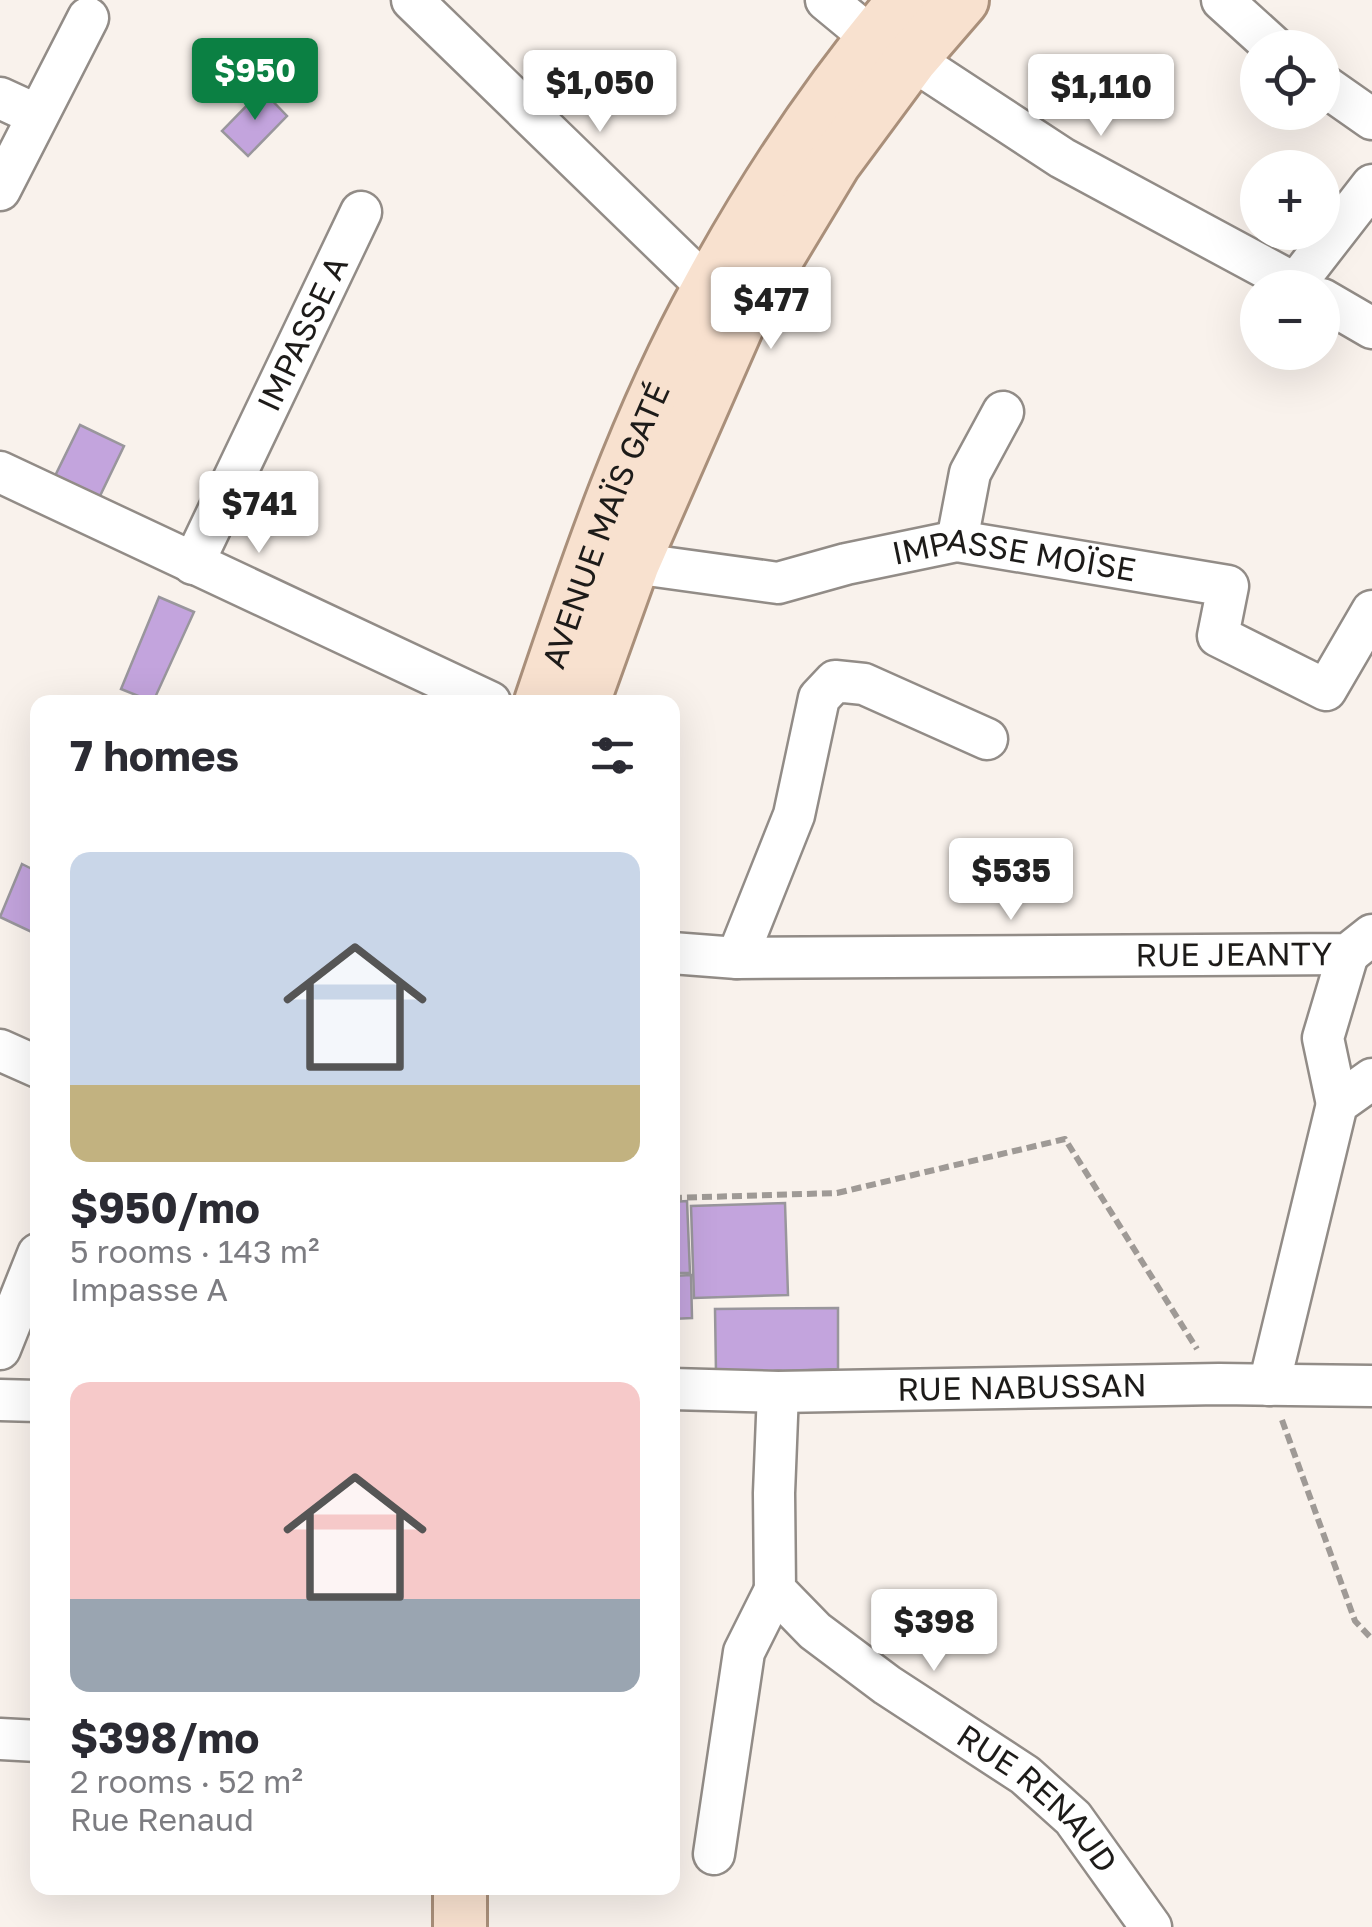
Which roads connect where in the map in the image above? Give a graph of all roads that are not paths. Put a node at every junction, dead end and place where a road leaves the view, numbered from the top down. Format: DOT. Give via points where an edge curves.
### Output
graph roads {
  1 [pos="412,0"];
  2 [pos="826,0"];
  3 [pos="962,0"];
  4 [pos="1222,0"];
  5 [pos="88,18"];
  6 [pos="1255,30"];
  7 [pos="896,32"];
  8 [pos="1340,96"];
  9 [pos="0,98"];
  10 [pos="37,115"];
  11 [pos="1372,118"];
  12 [pos="1372,185"];
  13 [pos="0,190"];
  14 [pos="361,212"];
  15 [pos="1270,270"];
  16 [pos="1319,270"];
  17 [pos="724,304"];
  18 [pos="1340,309"];
  19 [pos="1372,328"];
  20 [pos="1003,412"];
  21 [pos="0,472"];
  22 [pos="957,541"];
  23 [pos="633,563"];
  24 [pos="193,564"];
  25 [pos="1372,611"];
  26 [pos="475,695"];
  27 [pos="543,695"];
  28 [pos="586,695"];
  29 [pos="987,738"];
  30 [pos="1360,944"];
  31 [pos="680,954"];
  32 [pos="737,958"];
  33 [pos="0,1050"];
  34 [pos="30,1063"];
  35 [pos="1372,1079"];
  36 [pos="1337,1104"];
  37 [pos="30,1274"];
  38 [pos="0,1349"];
  39 [pos="1270,1385"];
  40 [pos="1372,1386"];
  41 [pos="680,1389"];
  42 [pos="778,1392"];
  43 [pos="0,1400"];
  44 [pos="30,1402"];
  45 [pos="775,1590"];
  46 [pos="0,1739"];
  47 [pos="30,1741"];
  48 [pos="714,1854"];
  49 [pos="460,1895"];
  50 [pos="488,1895"];
  51 [pos="460,1927"];
  52 [pos="488,1927"];
  53 [pos="1151,1927"];
  1 -- 17 [label="street"];
  2 -- 7 [label="street"];
  3 -- 7 [label="main road, AVENUE MAÏS GATÉ"];
  4 -- 6 [label="street"];
  5 -- 10 [label="street"];
  7 -- 15 [label="street" via="1062,158"];
  7 -- 17 [label="main road, AVENUE MAÏS GATÉ" via="819,110"];
  8 -- 11 [label="street"];
  9 -- 10 [label="street"];
  10 -- 13 [label="street"];
  12 -- 16 [label="street"];
  14 -- 24 [label="street, IMPASSE A"];
  17 -- 23 [label="main road, AVENUE MAÏS GATÉ"];
  17 -- 27 [label="main road, AVENUE MAÏS GATÉ" via="641,431"];
  18 -- 19 [label="street"];
  20 -- 22 [label="street" via="970,472"];
  21 -- 24 [label="street"];
  22 -- 23 [label="street, IMPASSE MOÏSE" via="778,583"];
  22 -- 25 [label="street, IMPASSE MOÏSE" via="1228,586 1218,636 1326,690"];
  23 -- 28 [label="main road, AVENUE MAÏS GATÉ"];
  24 -- 26 [label="street"];
  29 -- 32 [label="street" via="864,684 836,682 819,698 794,816"];
  30 -- 32 [label="street, RUE JEANTY"];
  30 -- 36 [label="street" via="1323,1038"];
  31 -- 32 [label="street, RUE JEANTY"];
  33 -- 34 [label="street"];
  35 -- 36 [label="street"];
  36 -- 39 [label="street"];
  37 -- 38 [label="street"];
  39 -- 40 [label="street, RUE NABUSSAN"];
  39 -- 42 [label="street, RUE NABUSSAN"];
  41 -- 42 [label="street, RUE NABUSSAN"];
  42 -- 45 [label="street"];
  43 -- 44 [label="street"];
  45 -- 48 [label="street" via="744,1652"];
  45 -- 53 [label="street, RUE RENAUD" via="872,1674 1025,1774 1073,1818"];
  46 -- 47 [label="street"];
  49 -- 51 [label="main road"];
  50 -- 52 [label="main road"];
}
